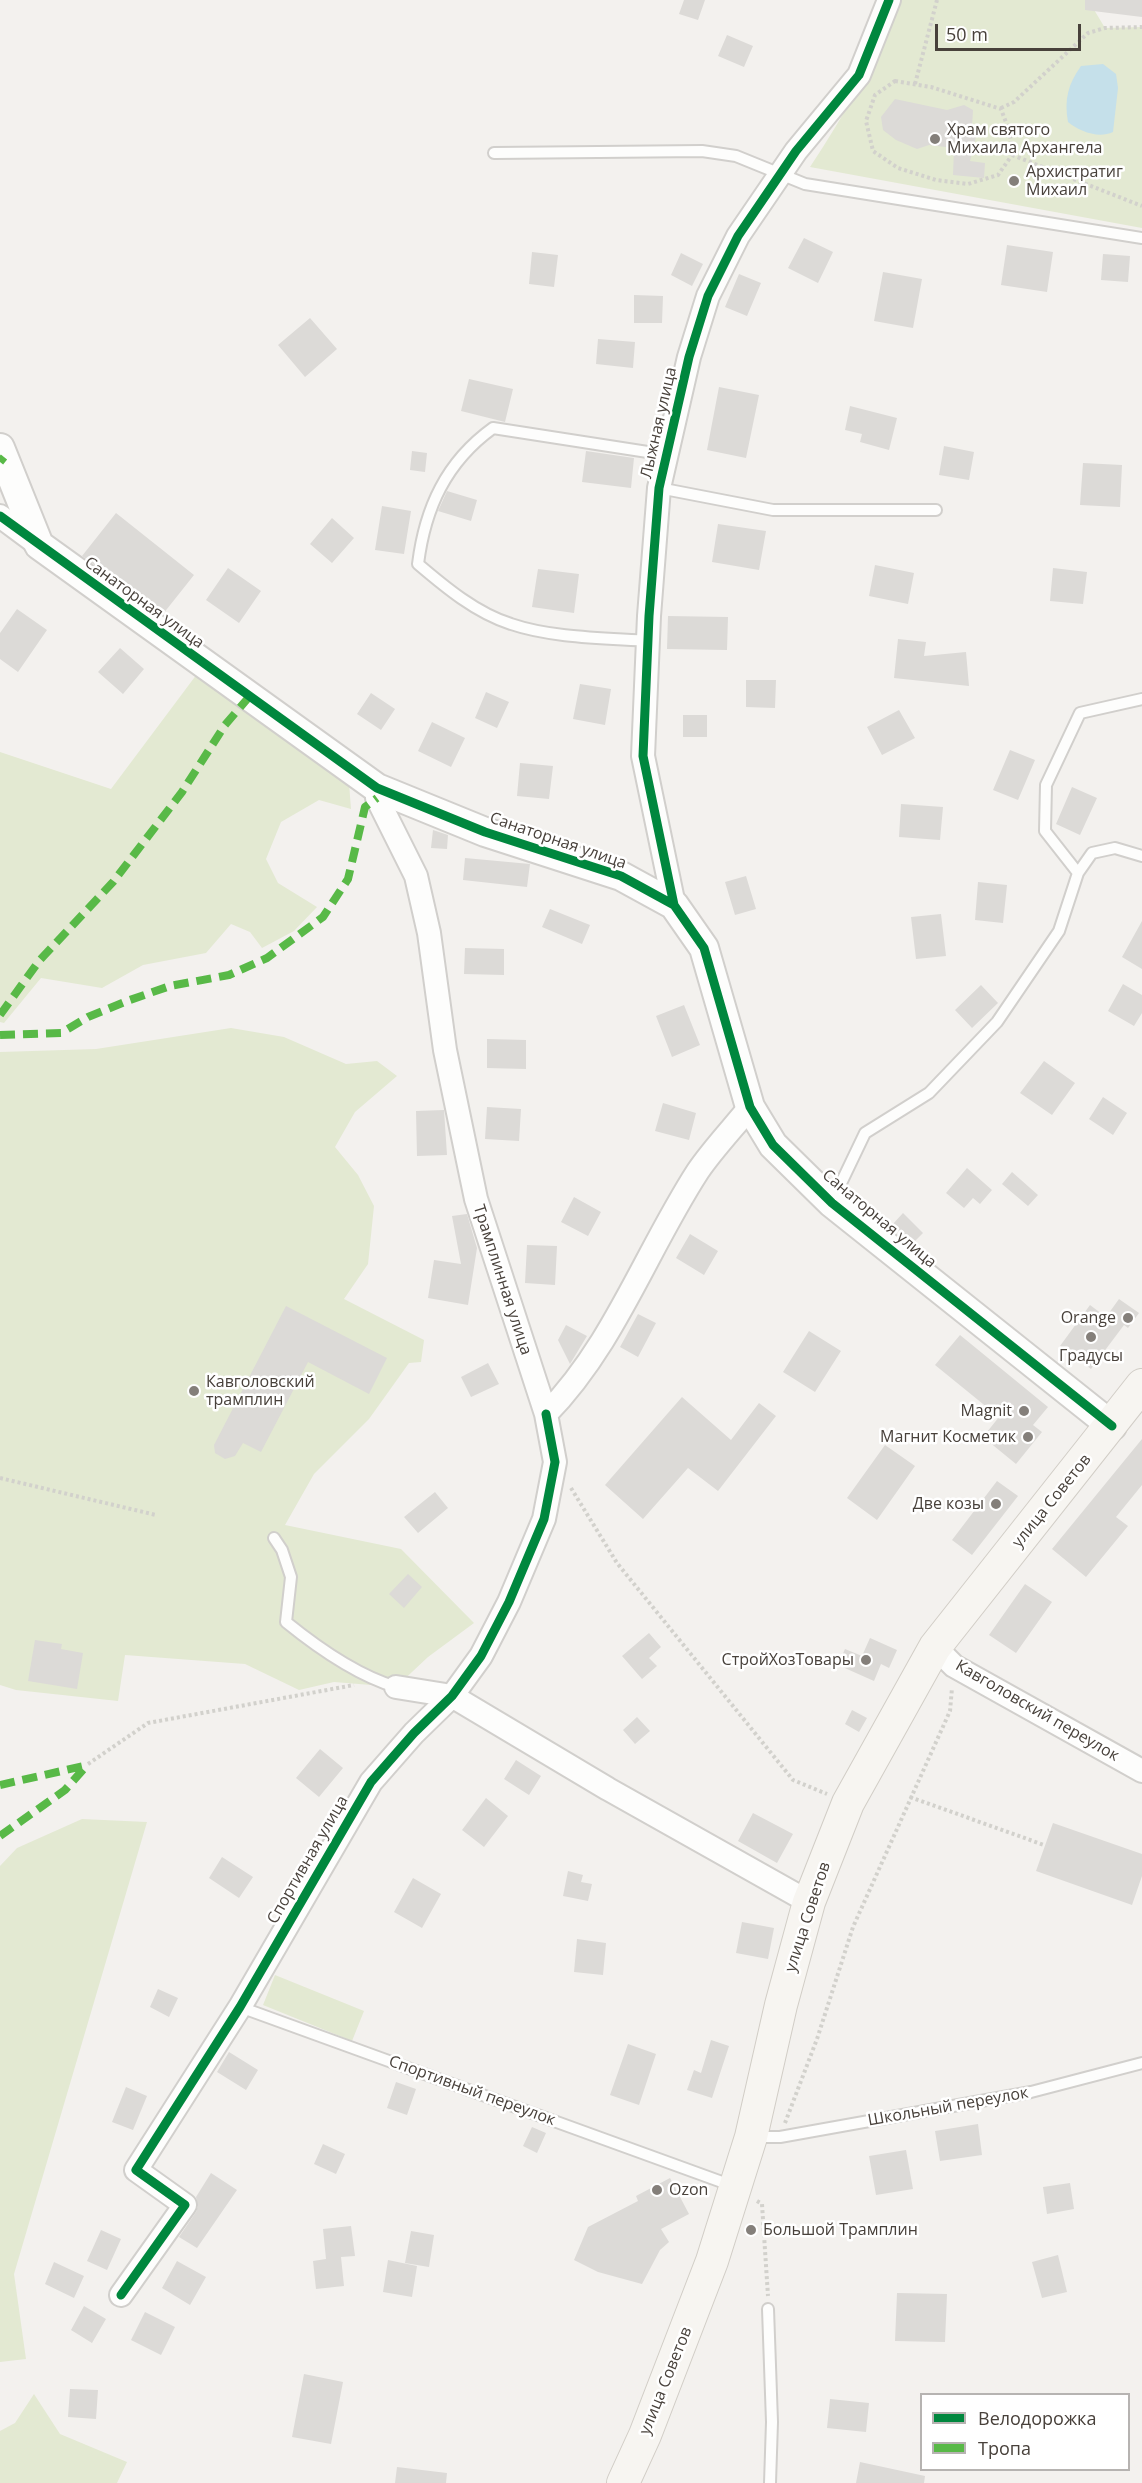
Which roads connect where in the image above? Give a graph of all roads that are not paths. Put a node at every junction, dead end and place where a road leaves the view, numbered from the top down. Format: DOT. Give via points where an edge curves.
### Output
graph roads {
  1 [pos="889,0"];
  2 [pos="494,153"];
  3 [pos="781,176"];
  4 [pos="1142,238"];
  5 [pos="0,448"];
  6 [pos="667,455"];
  7 [pos="659,488"];
  8 [pos="936,510"];
  9 [pos="0,516"];
  10 [pos="39,545"];
  11 [pos="649,641"];
  12 [pos="1142,699"];
  13 [pos="377,788"];
  14 [pos="1142,856"];
  15 [pos="1078,873"];
  16 [pos="674,905"];
  17 [pos="750,1107"];
  18 [pos="832,1203"];
  19 [pos="1142,1385"];
  20 [pos="546,1414"];
  21 [pos="1112,1426"];
  22 [pos="274,1538"];
  23 [pos="944,1657"];
  24 [pos="386,1684"];
  25 [pos="452,1696"];
  26 [pos="1142,1771"];
  27 [pos="809,1902"];
  28 [pos="240,2007"];
  29 [pos="1142,2063"];
  30 [pos="765,2137"];
  31 [pos="736,2187"];
  32 [pos="121,2295"];
  33 [pos="768,2309"];
  34 [pos="623,2483"];
  35 [pos="770,2483"];
  1 -- 3 [label="street, Лыжная улица" via="859,75 796,151"];
  2 -- 3 [label="lane" via="702,151 736,156"];
  3 -- 4 [label="lane" via="805,184"];
  3 -- 6 [label="street, Лыжная улица" via="738,236 708,296 689,357"];
  5 -- 10 [label="street"];
  6 -- 7 [label="street, Лыжная улица"];
  6 -- 11 [label="lane" via="493,428 469,445 433,503 422,531 418,564 454,594 510,624 566,634"];
  7 -- 8 [label="lane" via="773,510"];
  7 -- 11 [label="street, Лыжная улица"];
  9 -- 10 [label="street, Санаторная улица"];
  10 -- 13 [label="street, Санаторная улица"];
  11 -- 16 [label="street, Лыжная улица" via="643,756"];
  12 -- 15 [label="lane" via="1080,713 1046,785 1045,831"];
  13 -- 16 [label="street, Санаторная улица" via="485,832 621,876"];
  13 -- 20 [label="street, Трамплинная улица" via="377,798 416,876 429,933 445,1050 476,1198"];
  14 -- 15 [label="lane" via="1115,849 1092,853"];
  15 -- 18 [label="lane" via="1059,931 997,1022 929,1093 865,1133"];
  16 -- 17 [label="street, Санаторная улица" via="704,948"];
  17 -- 18 [label="street, Санаторная улица" via="773,1145"];
  17 -- 20 [label="street" via="699,1170 609,1332 572,1388"];
  18 -- 21 [label="street, Санаторная улица"];
  19 -- 21 [label="main road, улица Советов"];
  20 -- 25 [label="street, Спортивная улица" via="555,1462 544,1519 481,1656"];
  21 -- 23 [label="main road, улица Советов"];
  22 -- 24 [label="lane" via="291,1577 286,1622 309,1640"];
  23 -- 26 [label="street, Кавголовский переулок"];
  23 -- 27 [label="main road, улица Советов" via="848,1803"];
  24 -- 25 [label="street"];
  25 -- 27 [label="street" via="608,1790"];
  25 -- 28 [label="street, Спортивная улица" via="371,1782"];
  27 -- 30 [label="main road, улица Советов" via="781,2005"];
  28 -- 31 [label="lane, Спортивный переулок"];
  28 -- 32 [label="street, Спортивная улица" via="136,2170 185,2205"];
  29 -- 30 [label="lane, Школьный переулок" via="1031,2092"];
  30 -- 31 [label="main road, улица Советов"];
  31 -- 34 [label="main road, улица Советов" via="694,2311"];
  33 -- 35 [label="lane"];
}
